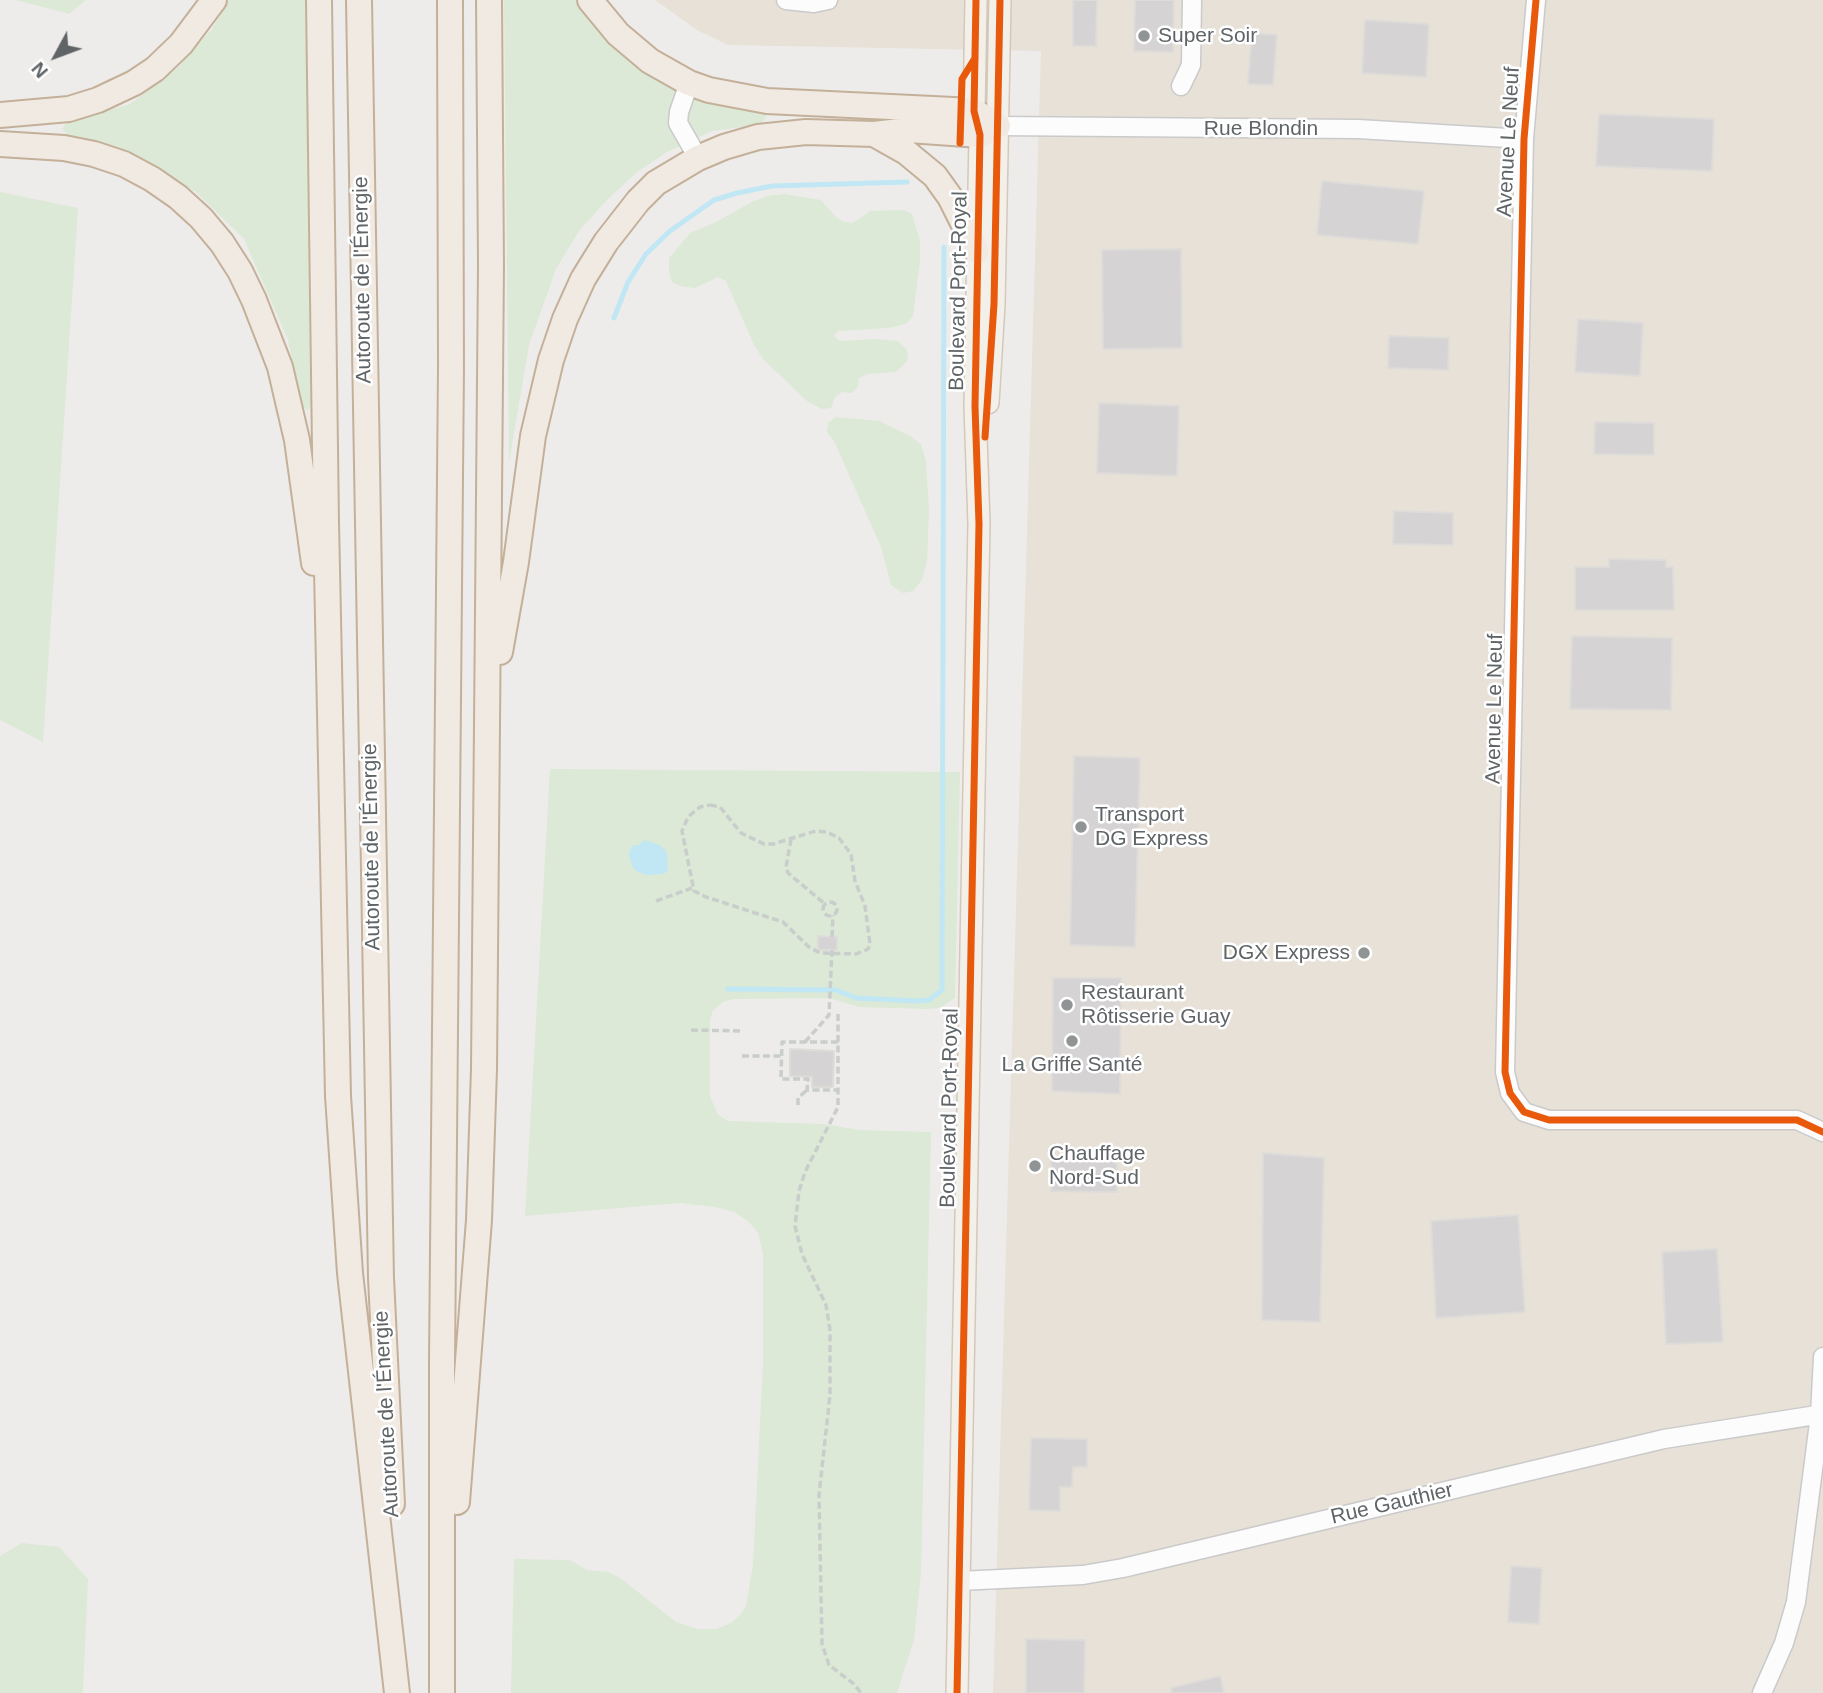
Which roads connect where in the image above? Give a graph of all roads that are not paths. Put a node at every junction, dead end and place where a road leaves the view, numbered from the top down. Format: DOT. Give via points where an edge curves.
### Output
graph roads {
  1 [pos="214,0"];
  2 [pos="319,0"];
  3 [pos="359,0"];
  4 [pos="450,0"];
  5 [pos="489,0"];
  6 [pos="590,0"];
  7 [pos="786,0"];
  8 [pos="828,0"];
  9 [pos="976,0"];
  10 [pos="1000,0"];
  11 [pos="1192,0"];
  12 [pos="1536,0"];
  13 [pos="689,83"];
  14 [pos="1181,86"];
  15 [pos="974,111"];
  16 [pos="0,116"];
  17 [pos="989,131"];
  18 [pos="874,134"];
  19 [pos="1524,139"];
  20 [pos="0,144"];
  21 [pos="698,158"];
  22 [pos="977,251"];
  23 [pos="979,524"];
  24 [pos="329,656"];
  25 [pos="487,722"];
  26 [pos="1823,1132"];
  27 [pos="1823,1357"];
  28 [pos="1821,1414"];
  29 [pos="960,1581"];
  30 [pos="442,1690"];
  31 [pos="399,1693"];
  32 [pos="956,1693"];
  33 [pos="1762,1693"];
  1 -- 16 [label="highway" via="181,44 134,83 61,111"];
  2 -- 24 [label="highway"];
  3 -- 31 [label="highway, Autoroute de l'Énergie" via="380,1278"];
  4 -- 30 [label="highway"];
  5 -- 25 [label="highway"];
  6 -- 13 [label="highway" via="634,48"];
  7 -- 8 [label="street"];
  9 -- 15 [label="main road"];
  10 -- 17 [label="main road, Boulevard Port-Royal"];
  11 -- 14 [label="street" via="1191,65"];
  12 -- 19 [label="street, Avenue Le Neuf"];
  13 -- 15 [label="highway" via="761,100"];
  13 -- 21 [label="street" via="678,123"];
  15 -- 17 [label="highway"];
  17 -- 18 [label="highway"];
  17 -- 19 [label="street, Rue Blondin" via="1358,129"];
  17 -- 22 [label="main road, Boulevard Port-Royal"];
  17 -- 23 [label="main road, Boulevard Port-Royal" via="995,304"];
  18 -- 21 [label="highway" via="769,135"];
  18 -- 22 [label="highway" via="906,152 941,183"];
  19 -- 26 [label="street, Avenue Le Neuf" via="1505,1072 1510,1093 1524,1112 1549,1119 1797,1121"];
  20 -- 24 [label="highway" via="79,150 139,171 190,207 232,257 265,325 289,403"];
  21 -- 25 [label="highway" via="656,183 628,213 594,260 565,319 533,436"];
  22 -- 23 [label="main road, Boulevard Port-Royal"];
  23 -- 29 [label="main road, Boulevard Port-Royal"];
  24 -- 31 [label="highway" via="344,1203"];
  25 -- 30 [label="highway" via="479,1220"];
  27 -- 28 [label="street"];
  28 -- 29 [label="street, Rue Gauthier" via="1664,1439 1123,1568 1060,1577"];
  28 -- 33 [label="street" via="1796,1602"];
  29 -- 32 [label="main road, Boulevard Port-Royal"];
}
